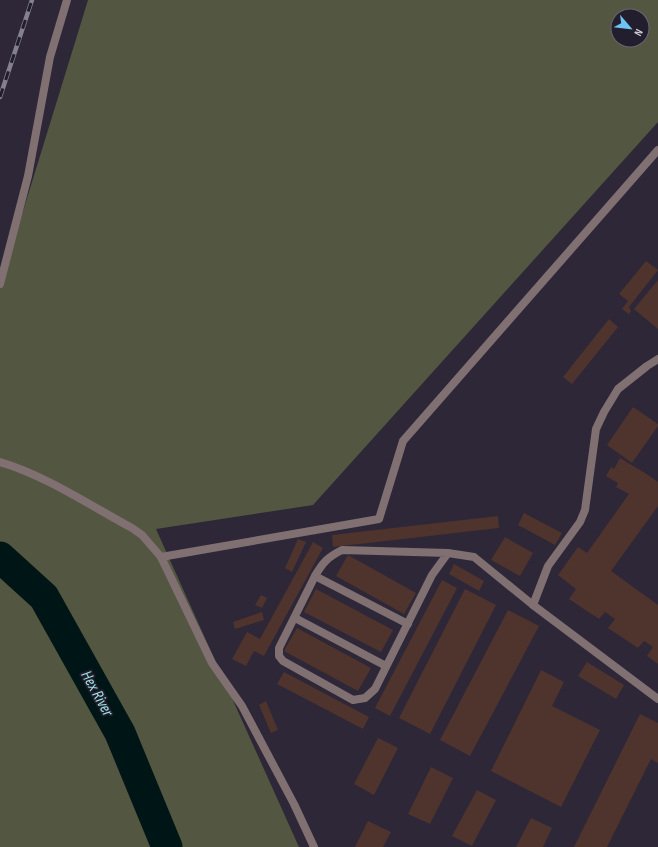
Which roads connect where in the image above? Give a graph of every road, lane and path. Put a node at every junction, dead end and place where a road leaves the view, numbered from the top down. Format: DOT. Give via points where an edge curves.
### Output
graph roads {
  1 [pos="67,0"];
  2 [pos="658,150"];
  3 [pos="0,284"];
  4 [pos="658,359"];
  5 [pos="0,462"];
  6 [pos="448,553"];
  7 [pos="161,557"];
  8 [pos="315,576"];
  9 [pos="533,605"];
  10 [pos="295,618"];
  11 [pos="408,624"];
  12 [pos="386,666"];
  13 [pos="658,699"];
  14 [pos="314,847"];
  1 -- 3 [label="street" via="50,57 28,176"];
  2 -- 7 [label="street" via="403,441 379,519"];
  4 -- 9 [label="street" via="618,389 604,412 596,429 585,510 580,522 548,566"];
  5 -- 7 [label="street" via="47,481 132,528"];
  6 -- 8 [label="street" via="342,550 330,556"];
  6 -- 9 [label="street" via="474,557"];
  6 -- 11 [label="street" via="432,575"];
  7 -- 14 [label="street" via="212,663 242,706"];
  8 -- 10 [label="street"];
  8 -- 11 [label="street"];
  9 -- 13 [label="street"];
  10 -- 12 [label="street"];
  10 -- 12 [label="street" via="279,648 279,656 283,662 353,700 365,698 375,690"];
  11 -- 12 [label="street"];
}
